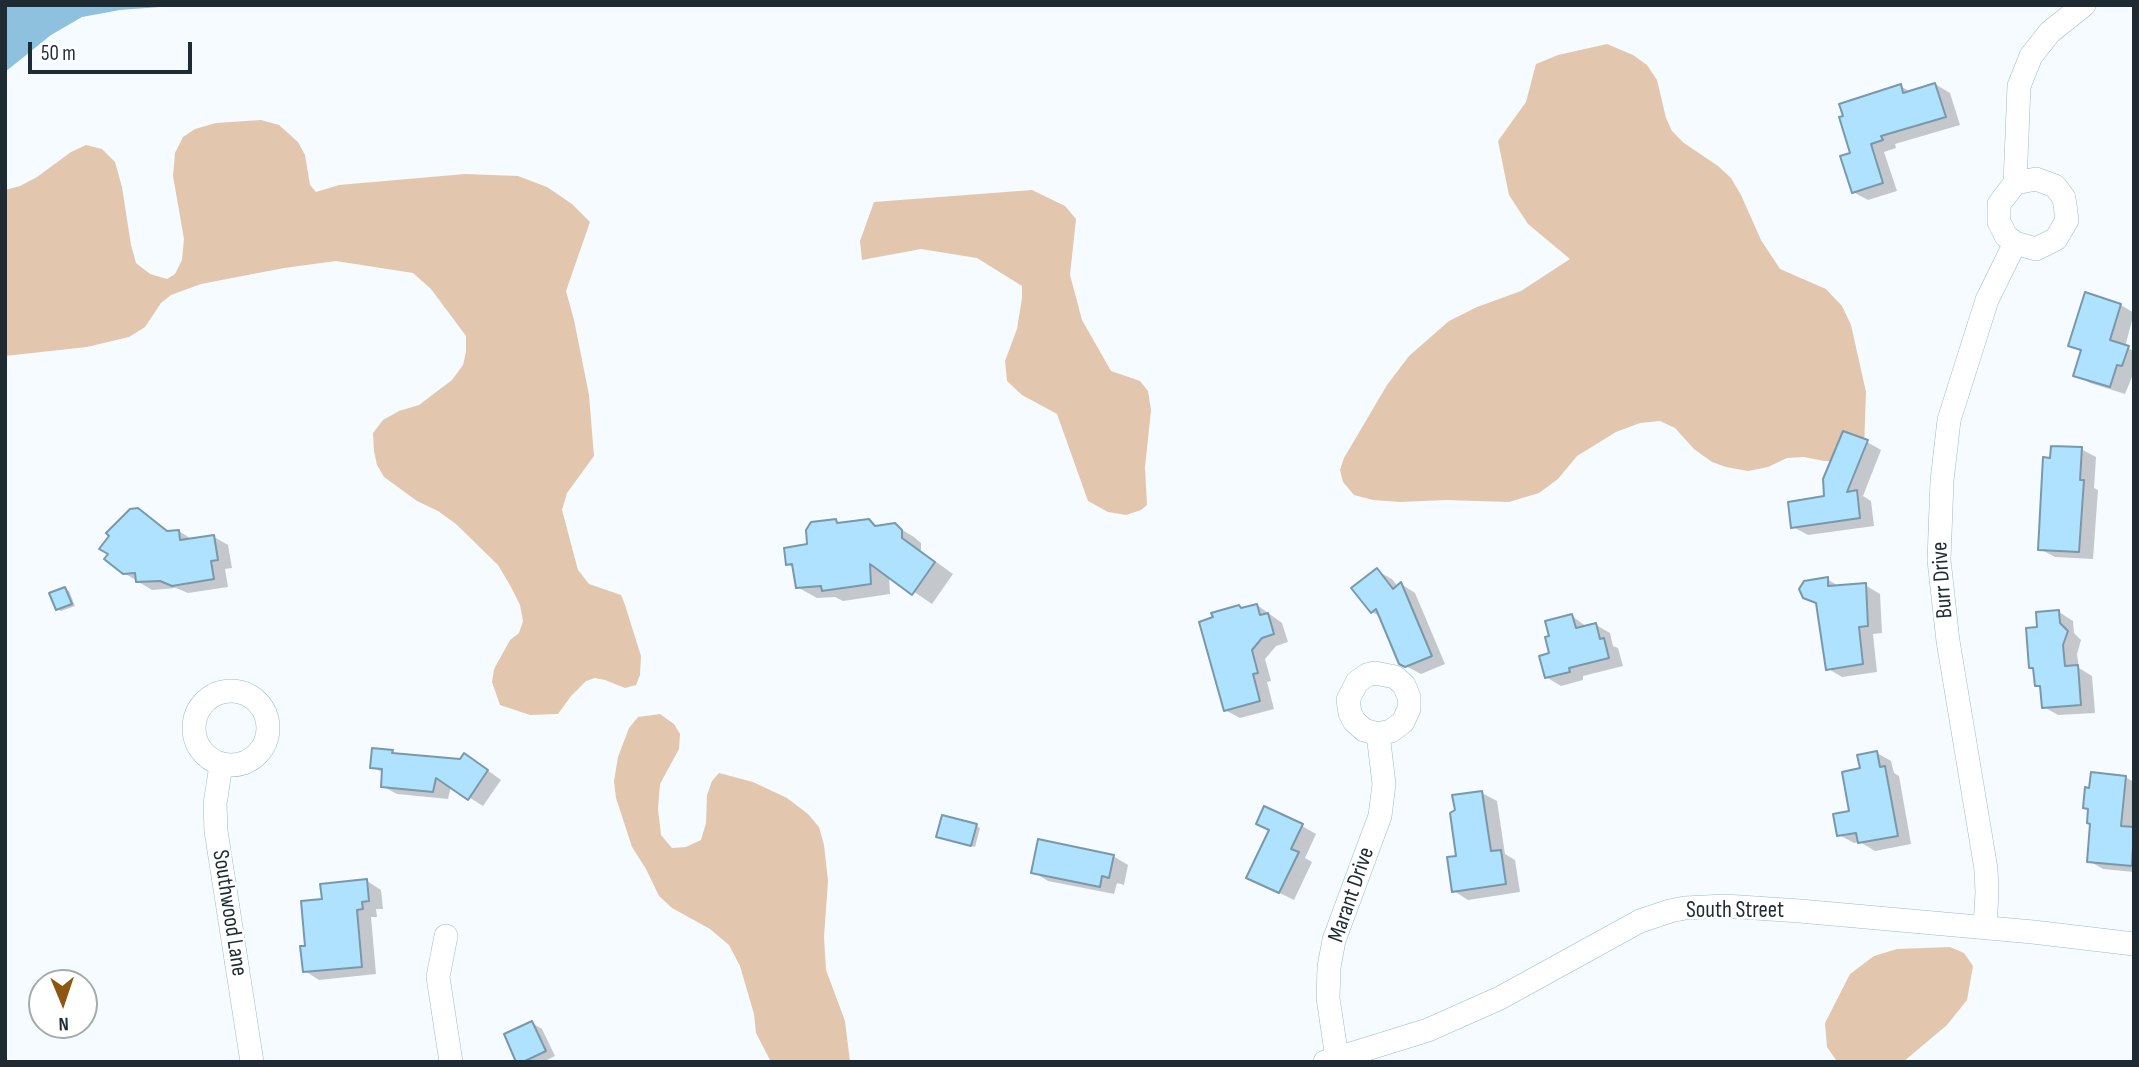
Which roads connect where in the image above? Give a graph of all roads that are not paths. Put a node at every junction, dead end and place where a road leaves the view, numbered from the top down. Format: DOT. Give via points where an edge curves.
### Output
graph roads {
  1 [pos="2084,5"];
  2 [pos="2015,183"];
  3 [pos="2015,243"];
  4 [pos="1378,734"];
  5 [pos="221,765"];
  6 [pos="1985,927"];
  7 [pos="446,936"];
  8 [pos="2134,944"];
  9 [pos="1331,1060"];
  10 [pos="252,1062"];
  11 [pos="452,1062"];
  1 -- 2 [label="street" via="2050,32 2031,56 2019,86"];
  2 -- 3 [label="street" via="1999,204 1999,222"];
  2 -- 3 [label="street" via="2036,179 2055,186 2064,198 2067,220 2056,239 2036,248"];
  3 -- 6 [label="street, Burr Drive" via="1968,353 1948,420 1942,481 1939,560 1986,869"];
  4 -- 9 [label="street, Marant Drive" via="1384,784 1380,817 1334,940 1329,967"];
  5 -- 10 [label="street, Southwood Lane" via="216,831"];
  6 -- 8 [label="street, South Street"];
  6 -- 9 [label="street, South Street" via="1725,906 1670,911 1640,921 1500,998 1428,1030"];
  7 -- 11 [label="street" via="438,977"];
}
